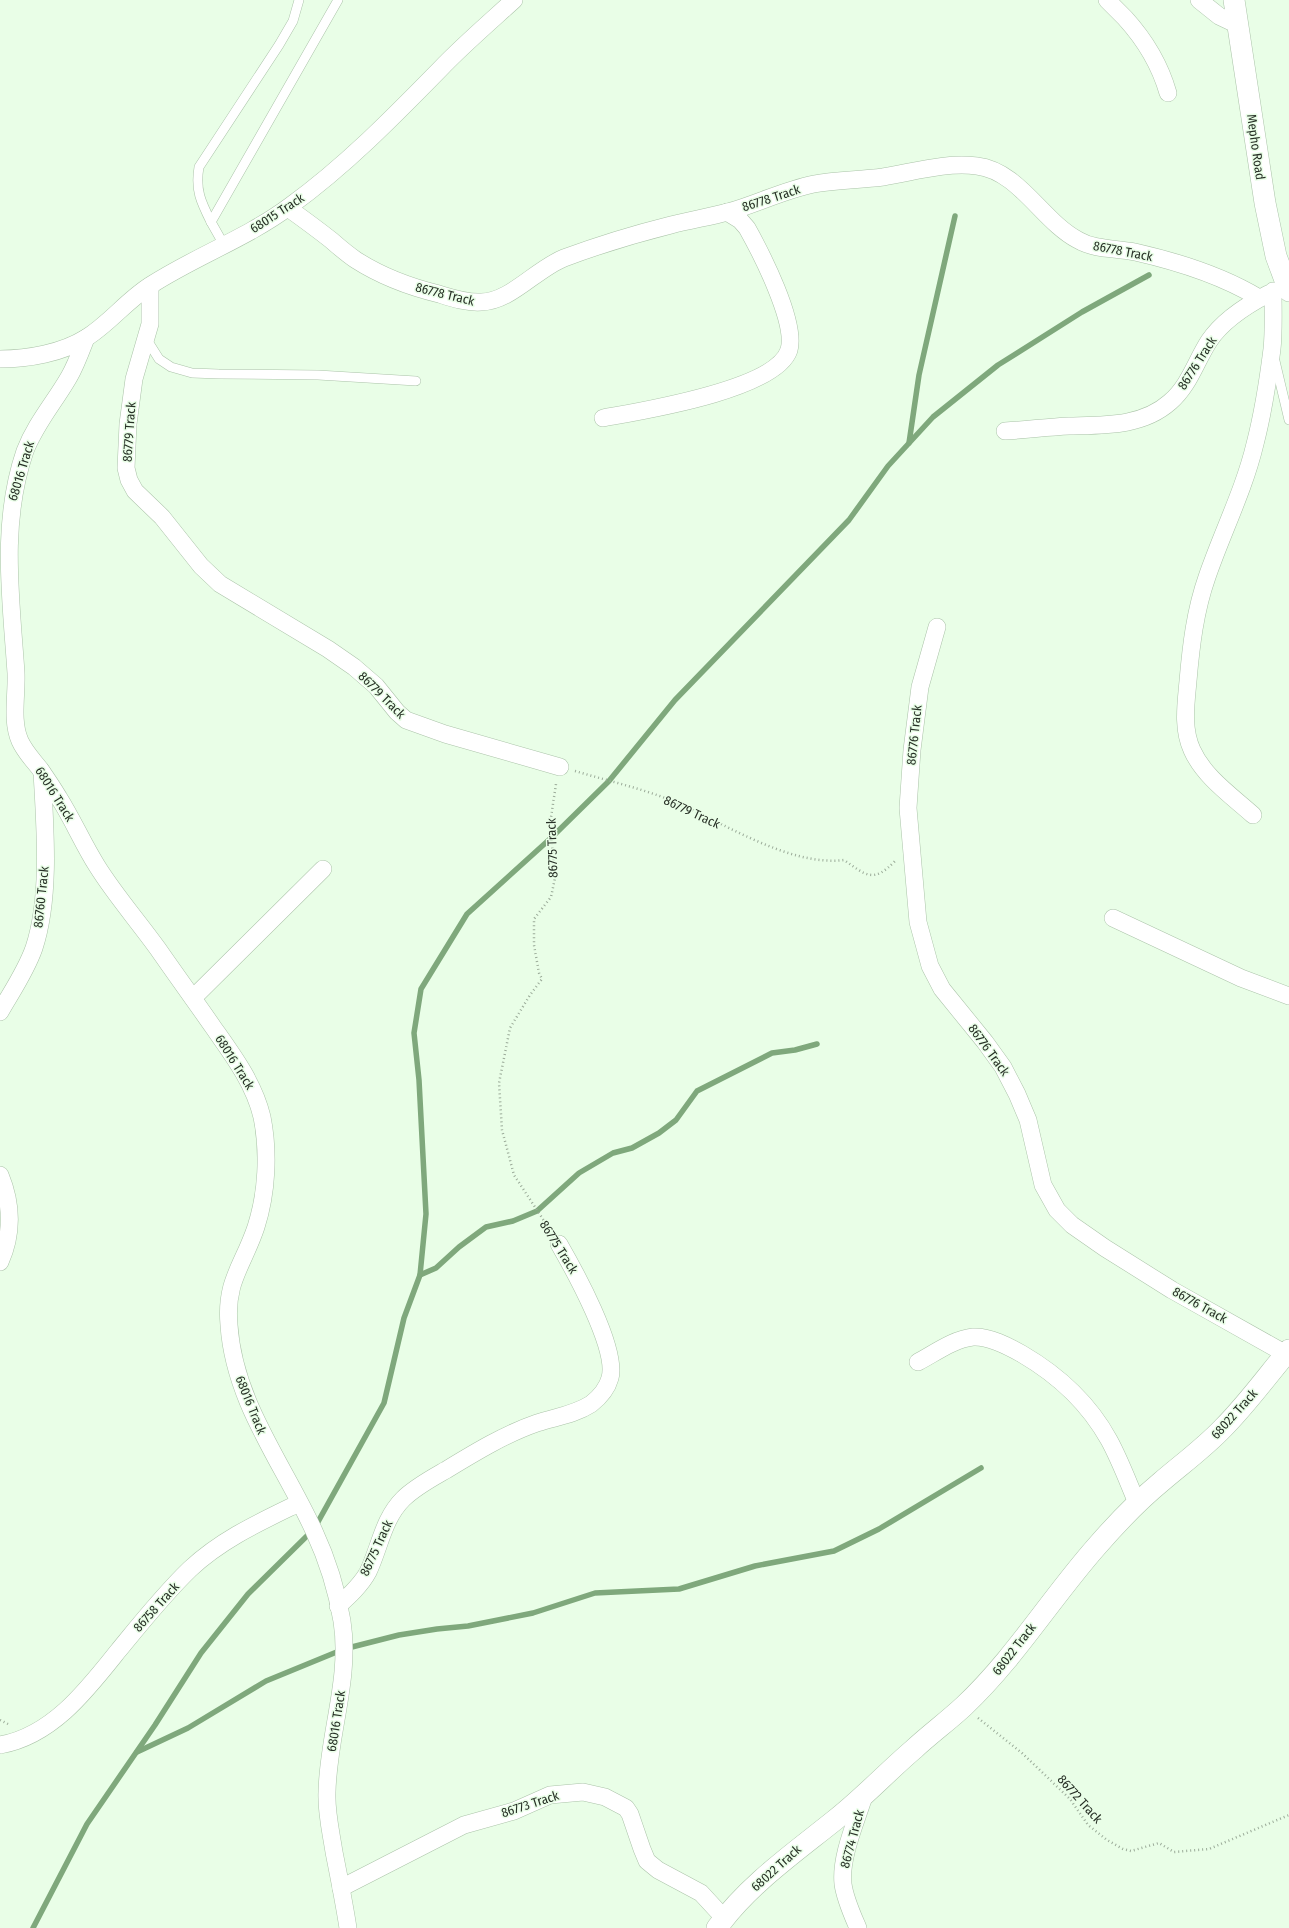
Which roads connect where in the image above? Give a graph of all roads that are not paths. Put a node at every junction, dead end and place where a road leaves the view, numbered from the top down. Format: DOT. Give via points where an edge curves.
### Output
graph roads {
  1 [pos="299,0"];
  2 [pos="338,0"];
  3 [pos="514,0"];
  4 [pos="1107,0"];
  5 [pos="1199,0"];
  6 [pos="1234,0"];
  7 [pos="1238,24"];
  8 [pos="1168,94"];
  9 [pos="288,208"];
  10 [pos="727,212"];
  11 [pos="211,222"];
  12 [pos="224,245"];
  13 [pos="150,286"];
  14 [pos="1277,291"];
  15 [pos="86,338"];
  16 [pos="147,340"];
  17 [pos="1272,348"];
  18 [pos="0,360"];
  19 [pos="416,381"];
  20 [pos="603,418"];
  21 [pos="1289,420"];
  22 [pos="1005,431"];
  23 [pos="937,627"];
  24 [pos="560,767"];
  25 [pos="42,772"];
  26 [pos="1253,815"];
  27 [pos="323,869"];
  28 [pos="1113,918"];
  29 [pos="1289,996"];
  30 [pos="193,998"];
  31 [pos="0,1012"];
  32 [pos="0,1176"];
  33 [pos="559,1244"];
  34 [pos="0,1262"];
  35 [pos="1287,1352"];
  36 [pos="918,1362"];
  37 [pos="299,1503"];
  38 [pos="1137,1503"];
  39 [pos="338,1606"];
  40 [pos="0,1745"];
  41 [pos="864,1796"];
  42 [pos="341,1888"];
  43 [pos="721,1923"];
  44 [pos="348,1928"];
  45 [pos="858,1928"];
  1 -- 11 [label="lane" via="293,21 279,45 199,167 197,182 200,199"];
  2 -- 11 [label="lane"];
  3 -- 9 [label="street, 68015 Track" via="355,154"];
  4 -- 8 [label="street" via="1137,32 1151,53 1163,76"];
  5 -- 7 [label="street" via="1219,16"];
  6 -- 7 [label="street, Mepho Road"];
  7 -- 14 [label="street, Mepho Road" via="1265,203 1276,256"];
  9 -- 10 [label="street, 86778 Track" via="355,259 392,279 427,291 481,302 495,300 569,256 640,233"];
  9 -- 12 [label="street, 68015 Track"];
  10 -- 14 [label="street, 86778 Track" via="815,184 884,177 934,167 978,166 995,170 1014,182 1053,223 1085,244 1132,251 1223,279"];
  10 -- 20 [label="street" via="747,228 782,304 790,335 789,349 783,361 770,371 710,396"];
  11 -- 12 [label="lane"];
  12 -- 13 [label="street, 68015 Track"];
  13 -- 15 [label="street, 68015 Track"];
  13 -- 16 [label="street, 86779 Track" via="150,324"];
  14 -- 17 [label="street"];
  14 -- 22 [label="street, 86776 Track" via="1223,325 1210,340 1186,383 1170,402 1152,415 1128,423 1102,426"];
  15 -- 18 [label="street, 68015 Track" via="64,348 41,354"];
  15 -- 25 [label="street, 68016 Track" via="68,379 36,427 17,478 11,505 8,565 16,681 16,729 26,752"];
  16 -- 19 [label="lane" via="159,359 171,367 192,373 318,375"];
  16 -- 24 [label="street, 86779 Track" via="134,379 126,468 135,491 162,517 201,566 220,584 354,667 376,686 406,720"];
  17 -- 21 [label="lane"];
  17 -- 26 [label="street" via="1255,445 1198,608 1186,703 1186,729 1192,750 1207,773"];
  23 -- 35 [label="street, 86776 Track" via="920,687 908,808 918,922 930,966 942,989 1003,1067 1028,1120 1043,1185 1057,1210 1072,1225 1104,1248 1172,1290"];
  25 -- 30 [label="street, 68016 Track" via="99,870"];
  25 -- 31 [label="street, 86760 Track" via="45,853 41,917 34,948 20,979"];
  27 -- 30 [label="street"];
  28 -- 29 [label="street" via="1240,978"];
  30 -- 37 [label="street, 68016 Track" via="233,1055 254,1091 261,1114 266,1141 265,1176 255,1229 233,1278 228,1303 229,1330 242,1388 269,1449"];
  32 -- 34 [label="street" via="10,1211 9,1235"];
  33 -- 39 [label="street, 86775 Track" via="576,1273 606,1343 611,1376 605,1390 575,1413 537,1423 470,1456 430,1479 403,1499 389,1518 367,1573"];
  35 -- 38 [label="street, 68022 Track" via="1224,1428"];
  36 -- 38 [label="street" via="962,1340 974,1337 1008,1346 1044,1367 1070,1388 1093,1414 1110,1440"];
  37 -- 39 [label="street, 68016 Track" via="314,1529 326,1560"];
  37 -- 40 [label="street, 86758 Track" via="235,1535 190,1569 138,1626 91,1686 52,1721 32,1735"];
  38 -- 41 [label="street, 68022 Track" via="1065,1583 988,1682 964,1707"];
  39 -- 42 [label="street, 68016 Track" via="344,1649 343,1673 326,1796"];
  41 -- 43 [label="street, 68022 Track" via="776,1867"];
  41 -- 45 [label="street, 86774 Track" via="843,1869 845,1894"];
  42 -- 43 [label="street, 86773 Track" via="464,1825 514,1811 550,1795 583,1792 605,1797 626,1808 647,1861 658,1870 701,1893"];
  42 -- 44 [label="street, 68016 Track"];
}
